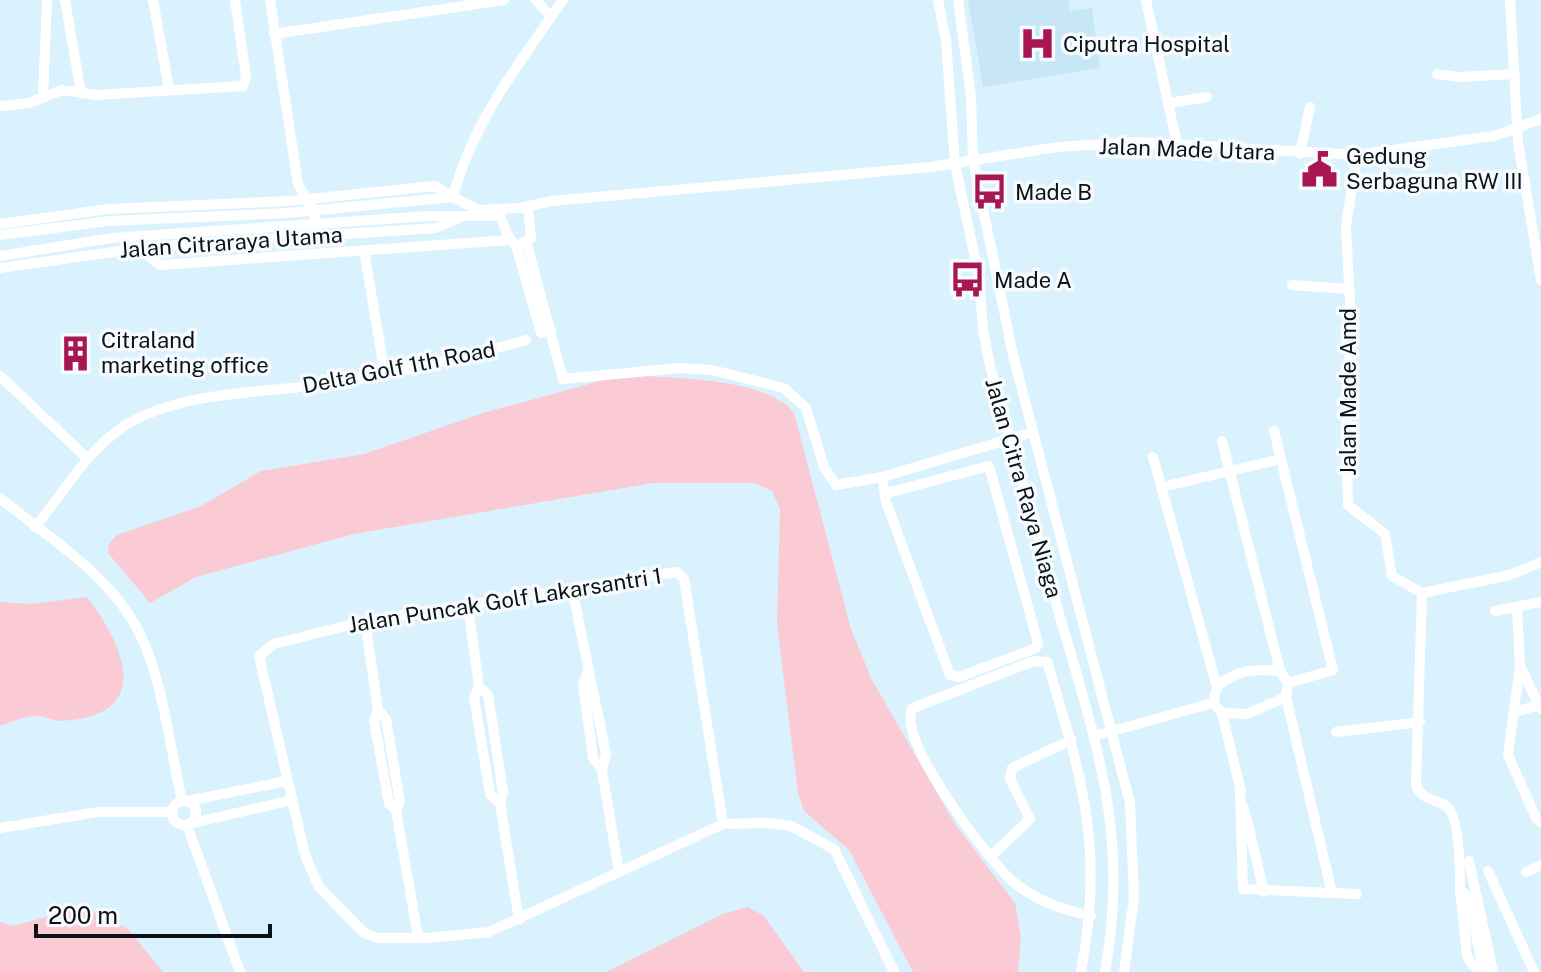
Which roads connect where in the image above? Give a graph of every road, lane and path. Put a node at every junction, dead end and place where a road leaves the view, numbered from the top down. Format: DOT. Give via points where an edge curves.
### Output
graph roads {
  1 [pos="47,0"];
  2 [pos="65,0"];
  3 [pos="153,0"];
  4 [pos="235,0"];
  5 [pos="270,0"];
  6 [pos="504,0"];
  7 [pos="536,0"];
  8 [pos="563,0"];
  9 [pos="938,0"];
  10 [pos="958,0"];
  11 [pos="1146,0"];
  12 [pos="1510,0"];
  13 [pos="551,17"];
  14 [pos="274,34"];
  15 [pos="1437,74"];
  16 [pos="1515,74"];
  17 [pos="169,89"];
  18 [pos="81,93"];
  19 [pos="43,97"];
  20 [pos="1207,97"];
  21 [pos="1169,103"];
  22 [pos="0,106"];
  23 [pos="1310,107"];
  24 [pos="1541,119"];
  25 [pos="1518,128"];
  26 [pos="1177,144"];
  27 [pos="1300,154"];
  28 [pos="1357,155"];
  29 [pos="973,160"];
  30 [pos="955,164"];
  31 [pos="298,184"];
  32 [pos="453,197"];
  33 [pos="308,199"];
  34 [pos="290,201"];
  35 [pos="524,208"];
  36 [pos="313,210"];
  37 [pos="288,213"];
  38 [pos="500,216"];
  39 [pos="0,224"];
  40 [pos="316,230"];
  41 [pos="288,233"];
  42 [pos="0,235"];
  43 [pos="517,242"];
  44 [pos="148,247"];
  45 [pos="364,250"];
  46 [pos="0,256"];
  47 [pos="0,268"];
  48 [pos="1541,280"];
  49 [pos="1292,285"];
  50 [pos="1347,289"];
  51 [pos="526,340"];
  52 [pos="385,375"];
  53 [pos="0,376"];
  54 [pos="1274,431"];
  55 [pos="1033,432"];
  56 [pos="1010,438"];
  57 [pos="1222,441"];
  58 [pos="1153,457"];
  59 [pos="87,458"];
  60 [pos="1281,459"];
  61 [pos="1230,472"];
  62 [pos="882,477"];
  63 [pos="1162,487"];
  64 [pos="887,493"];
  65 [pos="0,498"];
  66 [pos="5,508"];
  67 [pos="35,527"];
  68 [pos="1541,562"];
  69 [pos="572,588"];
  70 [pos="1422,593"];
  71 [pos="1541,602"];
  72 [pos="468,605"];
  73 [pos="1517,608"];
  74 [pos="1495,611"];
  75 [pos="365,621"];
  76 [pos="1520,666"];
  77 [pos="1280,671"];
  78 [pos="1288,683"];
  79 [pos="1217,687"];
  80 [pos="1286,697"];
  81 [pos="1213,703"];
  82 [pos="1540,707"];
  83 [pos="1514,712"];
  84 [pos="1222,713"];
  85 [pos="1420,722"];
  86 [pos="1113,731"];
  87 [pos="1336,732"];
  88 [pos="1094,736"];
  89 [pos="1071,740"];
  90 [pos="287,781"];
  91 [pos="1240,789"];
  92 [pos="292,800"];
  93 [pos="185,801"];
  94 [pos="172,812"];
  95 [pos="1538,820"];
  96 [pos="190,824"];
  97 [pos="723,824"];
  98 [pos="0,828"];
  99 [pos="990,857"];
  100 [pos="1469,861"];
  101 [pos="1534,868"];
  102 [pos="1488,871"];
  103 [pos="619,872"];
  104 [pos="1541,881"];
  105 [pos="1264,892"];
  106 [pos="1332,893"];
  107 [pos="1357,894"];
  108 [pos="1091,916"];
  109 [pos="519,920"];
  110 [pos="418,937"];
  111 [pos="1127,960"];
  112 [pos="240,972"];
  113 [pos="894,972"];
  114 [pos="1081,972"];
  115 [pos="1105,972"];
  116 [pos="1124,972"];
  117 [pos="1133,972"];
  118 [pos="1484,972"];
  119 [pos="1493,972"];
  120 [pos="1534,972"];
  1 -- 19 [label="street"];
  2 -- 18 [label="street"];
  3 -- 17 [label="street"];
  4 -- 17 [label="street" via="246,84"];
  5 -- 14 [label="street"];
  6 -- 14 [label="street"];
  7 -- 13 [label="street"];
  8 -- 13 [label="street"];
  9 -- 30 [label="street, Jalan Citra Raya Niaga"];
  10 -- 29 [label="street, Jalan Citra Raya Niaga"];
  11 -- 21 [label="street"];
  12 -- 16 [label="street"];
  13 -- 32 [label="street" via="482,123 461,164"];
  14 -- 31 [label="street"];
  15 -- 16 [label="street"];
  16 -- 25 [label="street"];
  17 -- 18 [label="street"];
  18 -- 19 [label="street" via="62,90"];
  19 -- 22 [label="street"];
  20 -- 21 [label="street"];
  21 -- 26 [label="street"];
  23 -- 27 [label="street"];
  24 -- 25 [label="street, Jalan Made Utara"];
  25 -- 28 [label="street, Jalan Made Utara" via="1446,145"];
  25 -- 48 [label="street"];
  26 -- 27 [label="street, Jalan Made Utara"];
  26 -- 29 [label="street, Jalan Made Utara" via="1058,147"];
  27 -- 28 [label="street, Jalan Made Utara"];
  28 -- 50 [label="street, Jalan Made Amd" via="1346,226"];
  29 -- 30 [label="street, Jalan Citraraya Utama"];
  29 -- 55 [label="street, Jalan Citra Raya Niaga"];
  30 -- 35 [label="street, Jalan Citraraya Utama" via="552,201"];
  30 -- 56 [label="street, Jalan Citra Raya Niaga" via="979,276 990,366"];
  31 -- 33 [label="street"];
  31 -- 34 [label="street"];
  32 -- 33 [label="street, Jalan Citraraya Utama" via="435,186"];
  32 -- 35 [label="street, Jalan Citraraya Utama" via="478,210"];
  32 -- 36 [label="street, Jalan Citraraya Utama"];
  33 -- 34 [label="street, Jalan Citraraya Utama"];
  33 -- 36 [label="street"];
  34 -- 37 [label="street"];
  34 -- 39 [label="street, Jalan Citraraya Utama" via="109,209"];
  35 -- 38 [label="street, Jalan Citraraya Utama"];
  35 -- 43 [label="street" via="533,232"];
  36 -- 37 [label="street, Jalan Citraraya Utama"];
  36 -- 40 [label="street"];
  37 -- 41 [label="street"];
  37 -- 42 [label="street, Jalan Citraraya Utama" via="109,221"];
  38 -- 40 [label="street, Jalan Citraraya Utama" via="429,216"];
  38 -- 43 [label="street"];
  40 -- 41 [label="street, Jalan Citraraya Utama"];
  41 -- 44 [label="street, Jalan Citraraya Utama"];
  41 -- 46 [label="street, Jalan Citraraya Utama" via="112,238"];
  43 -- 45 [label="street"];
  43 -- 62 [label="street" via="551,330 563,379 680,368 712,370 784,388 806,408 831,480 846,485"];
  44 -- 45 [label="street" via="160,265"];
  44 -- 47 [label="street, Jalan Citraraya Utama"];
  45 -- 52 [label="street"];
  49 -- 50 [label="street"];
  50 -- 70 [label="street, Jalan Made Amd" via="1348,505 1385,534 1392,576"];
  51 -- 52 [label="street, Delta Golf 1th Road"];
  52 -- 59 [label="street, Delta Golf 1th Road" via="164,408 124,426"];
  53 -- 59 [label="street"];
  54 -- 60 [label="street"];
  55 -- 56 [label="street"];
  55 -- 86 [label="street, Jalan Citra Raya Niaga"];
  56 -- 62 [label="street"];
  56 -- 88 [label="street, Jalan Citra Raya Niaga"];
  57 -- 61 [label="street"];
  58 -- 63 [label="street"];
  59 -- 67 [label="street, Delta Golf 1th Road"];
  60 -- 61 [label="street"];
  60 -- 78 [label="street" via="1333,670"];
  61 -- 63 [label="street"];
  61 -- 77 [label="street"];
  62 -- 64 [label="street"];
  63 -- 79 [label="street"];
  64 -- 64 [label="street" via="989,466 1036,648 959,677 950,675"];
  65 -- 66 [label="street"];
  66 -- 67 [label="street"];
  67 -- 93 [label="street" via="96,577 132,618 155,680"];
  68 -- 70 [label="street" via="1510,575"];
  69 -- 72 [label="street, Jalan Puncak Golf Lakarsantri 1"];
  69 -- 97 [label="street, Jalan Puncak Golf Lakarsantri 1" via="664,571 684,579"];
  69 -- 103 [label="street" via="606,754 602,770"];
  70 -- 85 [label="street"];
  71 -- 73 [label="street"];
  72 -- 75 [label="street, Jalan Puncak Golf Lakarsantri 1"];
  72 -- 109 [label="street" via="479,687 488,695"];
  73 -- 74 [label="street"];
  73 -- 76 [label="street"];
  75 -- 90 [label="street, Jalan Puncak Golf Lakarsantri 1" via="267,646 259,656"];
  75 -- 110 [label="street" via="378,710 386,719 400,802 396,810"];
  76 -- 82 [label="street"];
  76 -- 83 [label="street"];
  77 -- 78 [label="street"];
  77 -- 79 [label="street" via="1244,671"];
  78 -- 80 [label="street"];
  79 -- 81 [label="street"];
  80 -- 84 [label="street" via="1259,711"];
  80 -- 106 [label="street"];
  81 -- 84 [label="street"];
  81 -- 86 [label="street"];
  82 -- 83 [label="street"];
  83 -- 95 [label="street" via="1508,755"];
  84 -- 91 [label="street"];
  85 -- 87 [label="street"];
  85 -- 118 [label="street" via="1416,785 1425,798 1451,812 1460,890 1467,896"];
  86 -- 88 [label="street"];
  86 -- 111 [label="street, Jalan Citra Raya Niaga" via="1134,846"];
  88 -- 115 [label="street, Jalan Citra Raya Niaga" via="1114,843 1116,889"];
  89 -- 99 [label="street" via="1012,768 1010,779 1030,819"];
  89 -- 99 [label="street" via="1047,662 1041,660 909,711 936,780 970,836"];
  89 -- 108 [label="street" via="1088,813"];
  90 -- 92 [label="street, Jalan Puncak Golf Lakarsantri 1"];
  90 -- 93 [label="street"];
  91 -- 105 [label="street"];
  91 -- 105 [label="street" via="1242,886"];
  92 -- 96 [label="street"];
  92 -- 110 [label="street, Jalan Puncak Golf Lakarsantri 1" via="319,887 354,925 378,938"];
  93 -- 94 [label="street"];
  93 -- 96 [label="street" via="197,811"];
  94 -- 96 [label="street" via="176,822"];
  94 -- 98 [label="street" via="68,815"];
  96 -- 112 [label="street"];
  97 -- 103 [label="street, Jalan Puncak Golf Lakarsantri 1"];
  97 -- 113 [label="street, Jalan Puncak Golf Lakarsantri 1" via="791,826 834,849"];
  99 -- 108 [label="street" via="1033,896"];
  100 -- 119 [label="street"];
  101 -- 104 [label="street"];
  102 -- 120 [label="street"];
  103 -- 109 [label="street, Jalan Puncak Golf Lakarsantri 1"];
  105 -- 106 [label="street"];
  106 -- 107 [label="street"];
  108 -- 114 [label="street"];
  109 -- 110 [label="street, Jalan Puncak Golf Lakarsantri 1" via="475,935"];
  111 -- 116 [label="street, Jalan Citra Raya Niaga"];
  111 -- 117 [label="street"];
}
